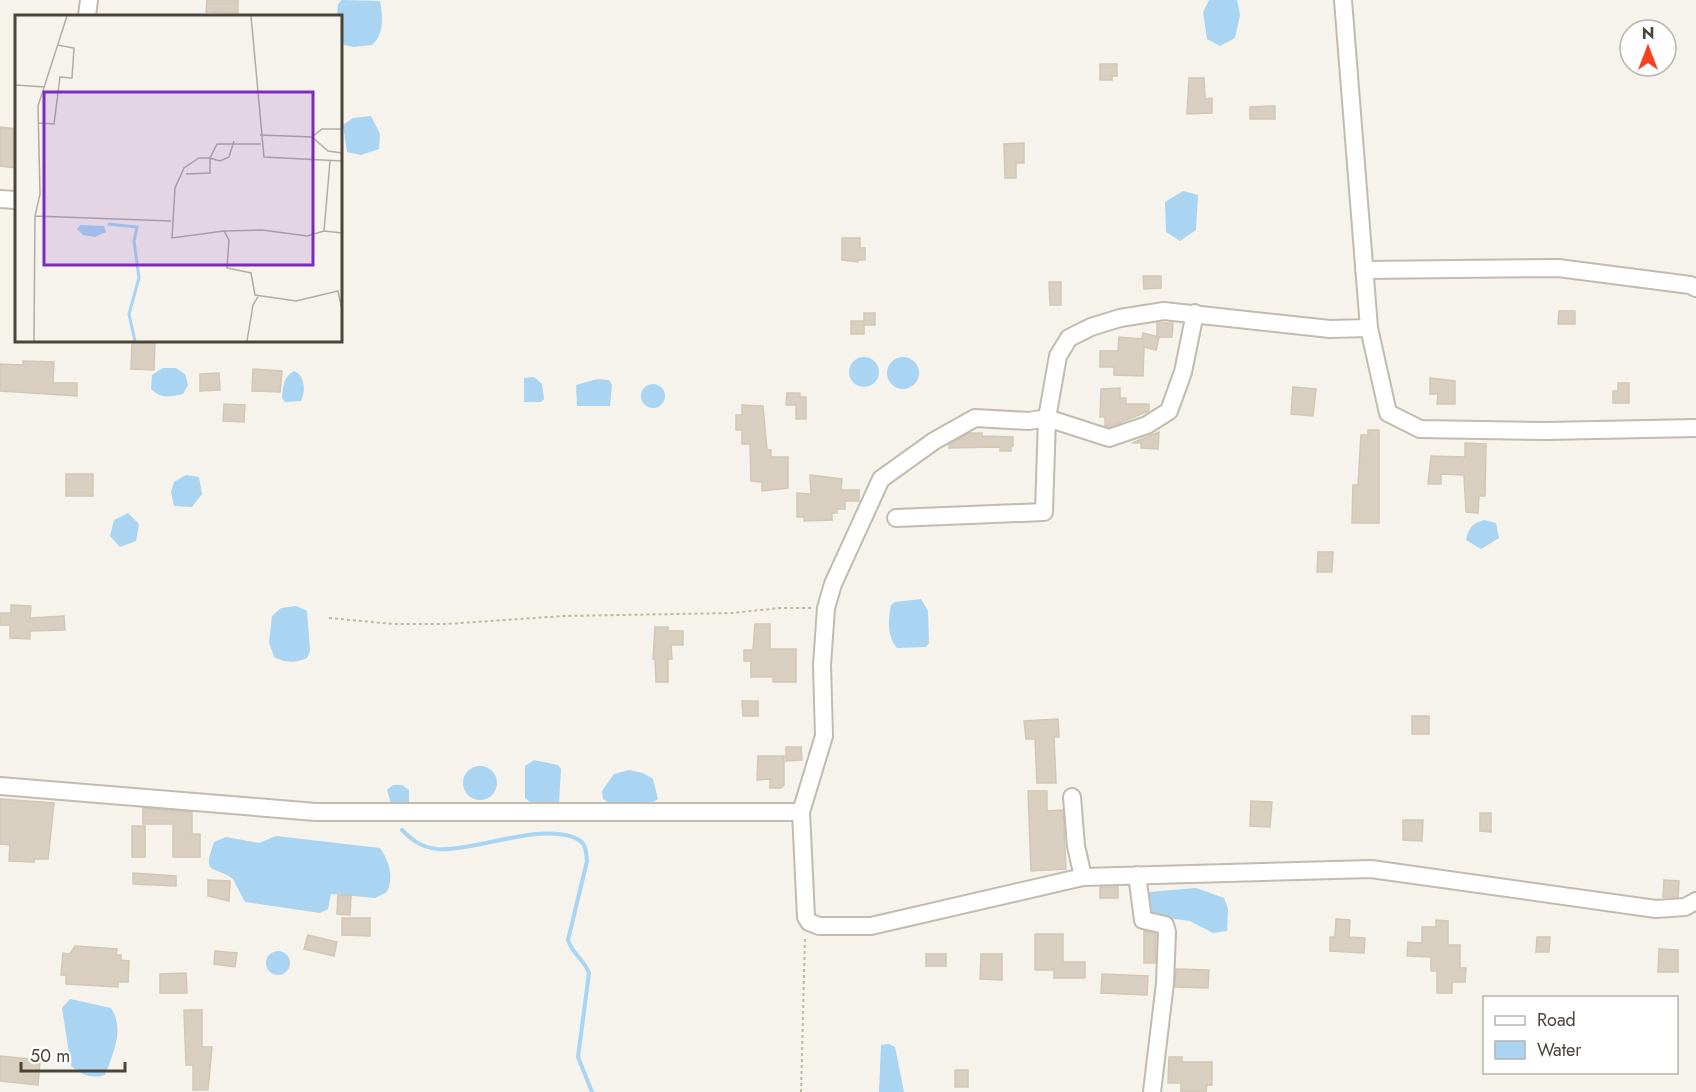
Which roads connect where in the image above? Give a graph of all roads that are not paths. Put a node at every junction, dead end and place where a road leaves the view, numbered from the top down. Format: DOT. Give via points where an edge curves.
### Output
graph roads {
  1 [pos="90,0"];
  2 [pos="1343,0"];
  3 [pos="87,15"];
  4 [pos="0,199"];
  5 [pos="15,200"];
  6 [pos="1364,270"];
  7 [pos="1694,283"];
  8 [pos="1195,313"];
  9 [pos="1369,328"];
  10 [pos="1047,418"];
  11 [pos="1696,428"];
  12 [pos="896,518"];
  13 [pos="0,786"];
  14 [pos="1072,797"];
  15 [pos="801,812"];
  16 [pos="1137,875"];
  17 [pos="1083,877"];
  18 [pos="1696,901"];
  19 [pos="1152,1092"];
  1 -- 3 [label="street"];
  2 -- 6 [label="street"];
  4 -- 5 [label="street"];
  6 -- 7 [label="street" via="1558,268"];
  6 -- 9 [label="street"];
  8 -- 9 [label="street" via="1330,330"];
  8 -- 10 [label="street" via="1164,311 1120,318 1069,338 1058,356"];
  8 -- 10 [label="street" via="1184,372 1169,411 1147,425 1109,438"];
  9 -- 11 [label="street" via="1388,413 1420,429"];
  10 -- 12 [label="street" via="1044,512"];
  10 -- 15 [label="street" via="975,418 934,441 881,479 825,608 824,736"];
  13 -- 15 [label="street" via="316,812"];
  14 -- 17 [label="street"];
  15 -- 17 [label="street" via="806,917 819,926 871,926"];
  16 -- 17 [label="street"];
  16 -- 18 [label="street" via="1371,869 1656,909 1685,907"];
  16 -- 19 [label="street" via="1143,920 1165,925 1167,932"];
}
